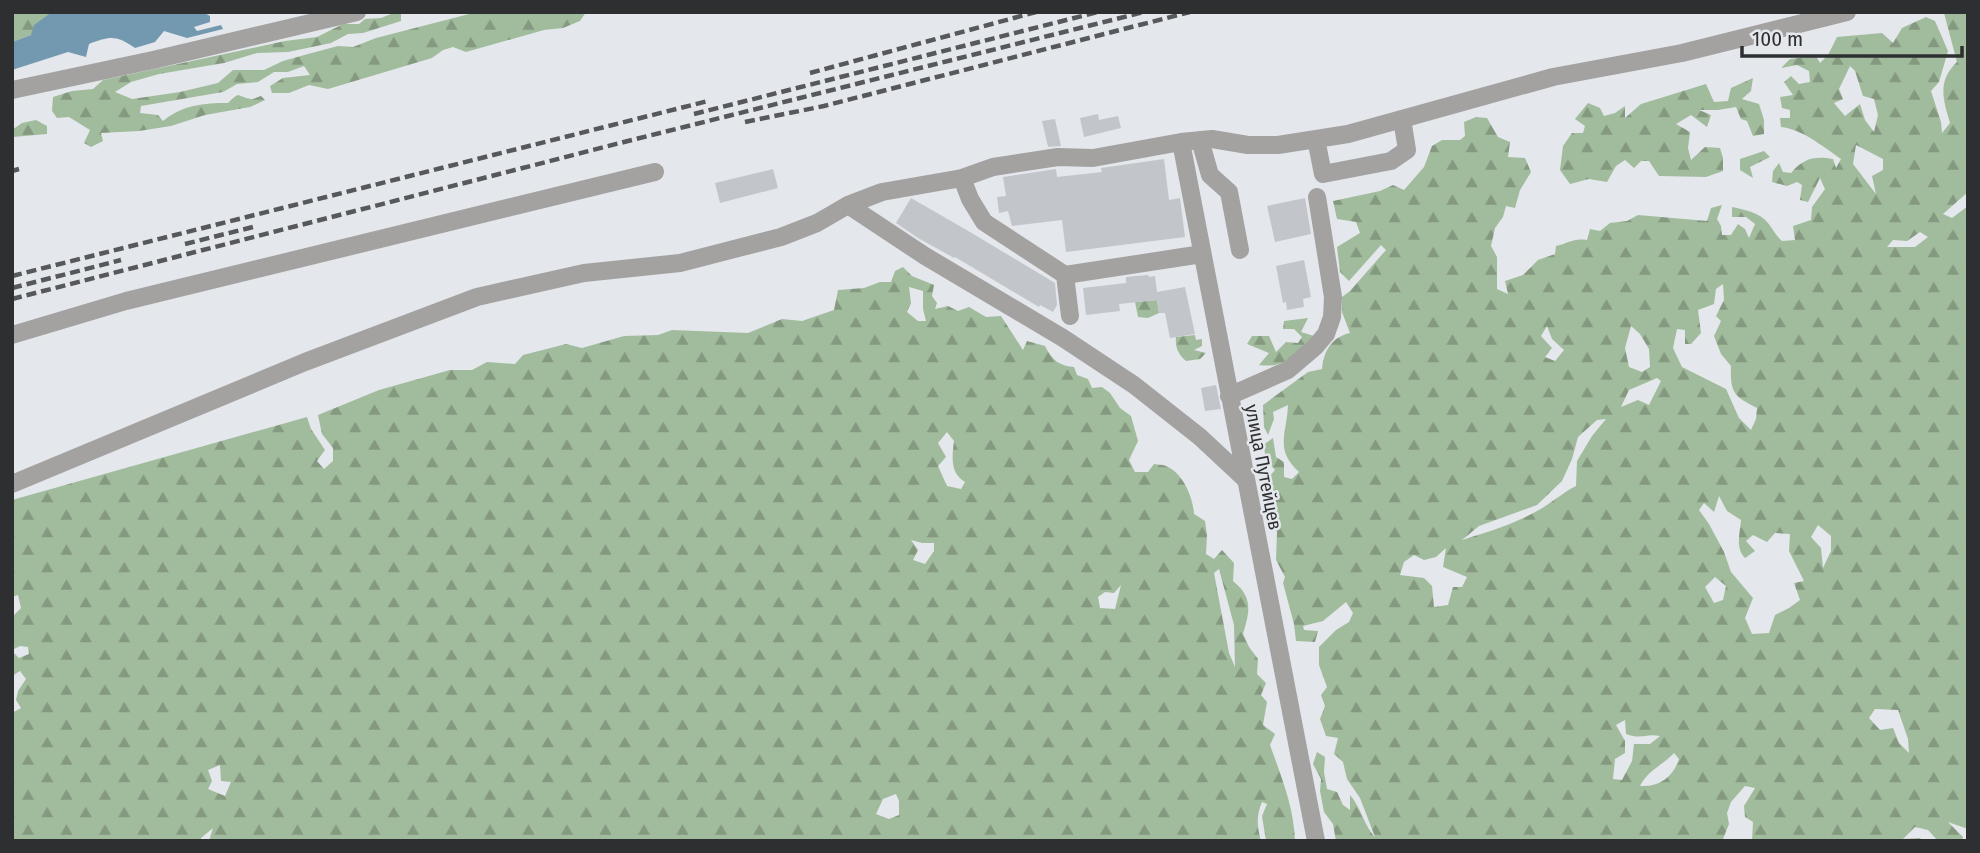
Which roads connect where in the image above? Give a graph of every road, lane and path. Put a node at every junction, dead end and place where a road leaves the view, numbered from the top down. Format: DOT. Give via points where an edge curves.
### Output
graph roads {
  1 [pos="356,12"];
  2 [pos="1847,12"];
  3 [pos="12,90"];
  4 [pos="1402,119"];
  5 [pos="1316,139"];
  6 [pos="1200,140"];
  7 [pos="1181,142"];
  8 [pos="655,173"];
  9 [pos="962,178"];
  10 [pos="1317,197"];
  11 [pos="848,205"];
  12 [pos="1240,250"];
  13 [pos="1202,254"];
  14 [pos="1065,275"];
  15 [pos="1070,316"];
  16 [pos="12,335"];
  17 [pos="1229,396"];
  18 [pos="1245,479"];
  19 [pos="12,484"];
  20 [pos="1316,841"];
  1 -- 3 [label="street"];
  2 -- 4 [label="street" via="1682,53 1553,77"];
  4 -- 5 [label="street"];
  4 -- 5 [label="street" via="1408,150 1391,161 1323,174"];
  5 -- 6 [label="street" via="1278,145"];
  6 -- 7 [label="street"];
  6 -- 12 [label="street" via="1210,175 1229,192"];
  7 -- 9 [label="street" via="1093,158 1058,157 993,167"];
  7 -- 13 [label="street, улица Путейцев"];
  8 -- 16 [label="street" via="127,301"];
  9 -- 11 [label="street" via="882,192"];
  9 -- 14 [label="street" via="984,222"];
  10 -- 17 [label="street" via="1333,297 1326,334 1288,370"];
  11 -- 18 [label="street" via="1134,385"];
  11 -- 19 [label="street" via="780,237 680,263 584,272 477,297 305,362"];
  13 -- 14 [label="street"];
  13 -- 17 [label="street, улица Путейцев"];
  14 -- 15 [label="street"];
  17 -- 18 [label="street, улица Путейцев"];
  18 -- 20 [label="street, улица Путейцев"];
}
